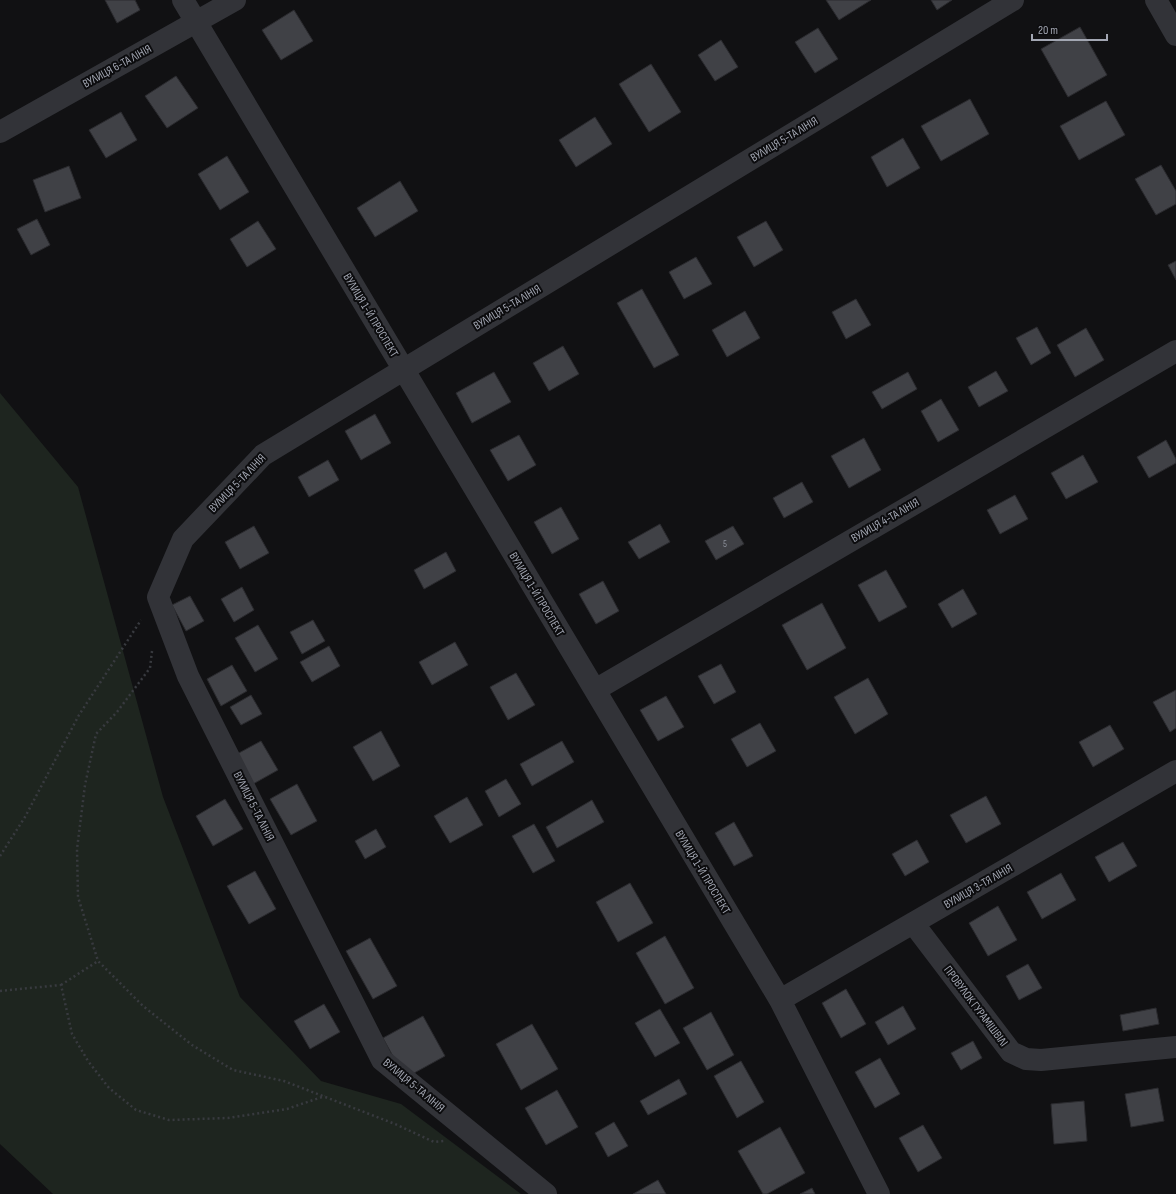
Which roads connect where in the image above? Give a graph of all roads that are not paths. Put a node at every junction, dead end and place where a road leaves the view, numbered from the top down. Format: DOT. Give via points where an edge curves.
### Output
graph roads {
  1 [pos="183,0"];
  2 [pos="235,0"];
  3 [pos="1013,0"];
  4 [pos="1156,0"];
  5 [pos="196,22"];
  6 [pos="1176,35"];
  7 [pos="0,132"];
  8 [pos="1176,351"];
  9 [pos="404,370"];
  10 [pos="595,690"];
  11 [pos="1176,771"];
  12 [pos="912,923"];
  13 [pos="780,1000"];
  14 [pos="1176,1047"];
  15 [pos="546,1194"];
  16 [pos="879,1194"];
  1 -- 5 [label="street, ВУЛИЦЯ 1-Й ПРОСПЕКТ"];
  2 -- 5 [label="street, ВУЛИЦЯ 6-ТА ЛІНІЯ"];
  3 -- 9 [label="street, ВУЛИЦЯ 5-ТА ЛІНІЯ"];
  4 -- 6 [label="street"];
  5 -- 7 [label="street, ВУЛИЦЯ 6-ТА ЛІНІЯ"];
  5 -- 9 [label="street, ВУЛИЦЯ 1-Й ПРОСПЕКТ"];
  8 -- 10 [label="street, ВУЛИЦЯ 4-ТА ЛІНІЯ"];
  9 -- 10 [label="street, ВУЛИЦЯ 1-Й ПРОСПЕКТ"];
  9 -- 15 [label="street, ВУЛИЦЯ 5-ТА ЛІНІЯ" via="263,454 183,540 158,597 188,676 382,1060"];
  10 -- 13 [label="street, ВУЛИЦЯ 1-Й ПРОСПЕКТ"];
  11 -- 12 [label="street, ВУЛИЦЯ 3-ТЯ ЛІНІЯ"];
  12 -- 13 [label="street, ВУЛИЦЯ 3-ТЯ ЛІНІЯ"];
  12 -- 14 [label="street, ПРОВУЛОК ГУРАМІШВІЛІ" via="1011,1052 1041,1060"];
  13 -- 16 [label="street, ВУЛИЦЯ 1-Й ПРОСПЕКТ"];
}
